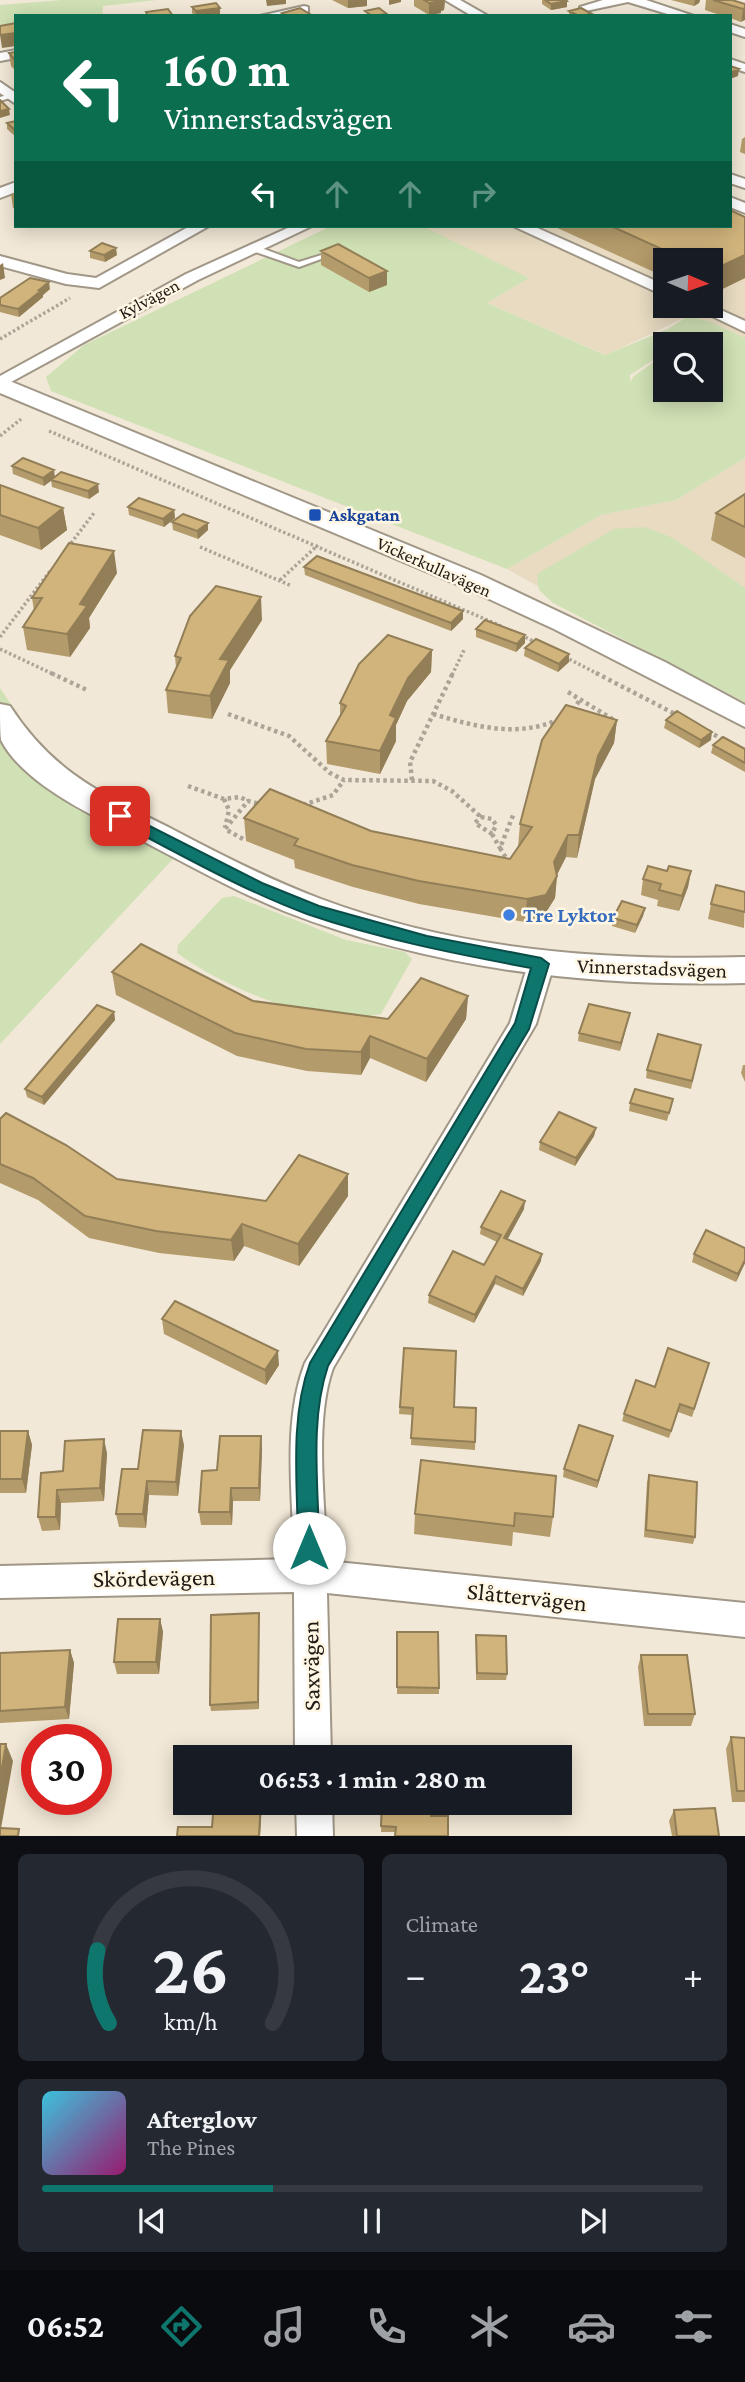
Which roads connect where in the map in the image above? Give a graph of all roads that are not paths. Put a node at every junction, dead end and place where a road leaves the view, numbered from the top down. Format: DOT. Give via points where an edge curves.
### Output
graph roads {
  1 [pos="451,0"];
  2 [pos="574,0"];
  3 [pos="624,0"];
  4 [pos="633,0"];
  5 [pos="586,7"];
  6 [pos="305,9"];
  7 [pos="277,14"];
  8 [pos="478,14"];
  9 [pos="599,14"];
  10 [pos="681,14"];
  11 [pos="0,86"];
  12 [pos="9,99"];
  13 [pos="197,228"];
  14 [pos="299,228"];
  15 [pos="525,228"];
  16 [pos="253,248"];
  17 [pos="328,255"];
  18 [pos="0,261"];
  19 [pos="653,286"];
  20 [pos="723,317"];
  21 [pos="745,327"];
  22 [pos="0,384"];
  23 [pos="0,713"];
  24 [pos="745,717"];
  25 [pos="541,964"];
  26 [pos="745,970"];
  27 [pos="309,1575"];
  28 [pos="0,1582"];
  29 [pos="745,1620"];
  30 [pos="313,1745"];
  31 [pos="314,1815"];
  32 [pos="315,1836"];
  1 -- 8 [label="street"];
  2 -- 5 [label="street"];
  3 -- 5 [label="street"];
  4 -- 10 [label="street"];
  5 -- 9 [label="street"];
  6 -- 7 [label="street"];
  11 -- 12 [label="street"];
  13 -- 18 [label="street" via="94,284"];
  14 -- 16 [label="street, Kylvägen"];
  15 -- 19 [label="street"];
  16 -- 17 [label="lane" via="299,265"];
  16 -- 22 [label="street, Kylvägen" via="138,305"];
  20 -- 21 [label="street"];
  22 -- 24 [label="main road, Vickerkullavägen" via="432,564"];
  23 -- 25 [label="main road, Vinnerstadsvägen" via="31,760 49,773 100,807 257,887 372,929"];
  25 -- 26 [label="main road, Vinnerstadsvägen"];
  25 -- 27 [label="street, Saxvägen" via="523,1024 320,1363 308,1412"];
  27 -- 28 [label="street, Skördevägen"];
  27 -- 29 [label="street, Slåttervägen"];
  27 -- 30 [label="street, Saxvägen"];
  31 -- 32 [label="street"];
}
